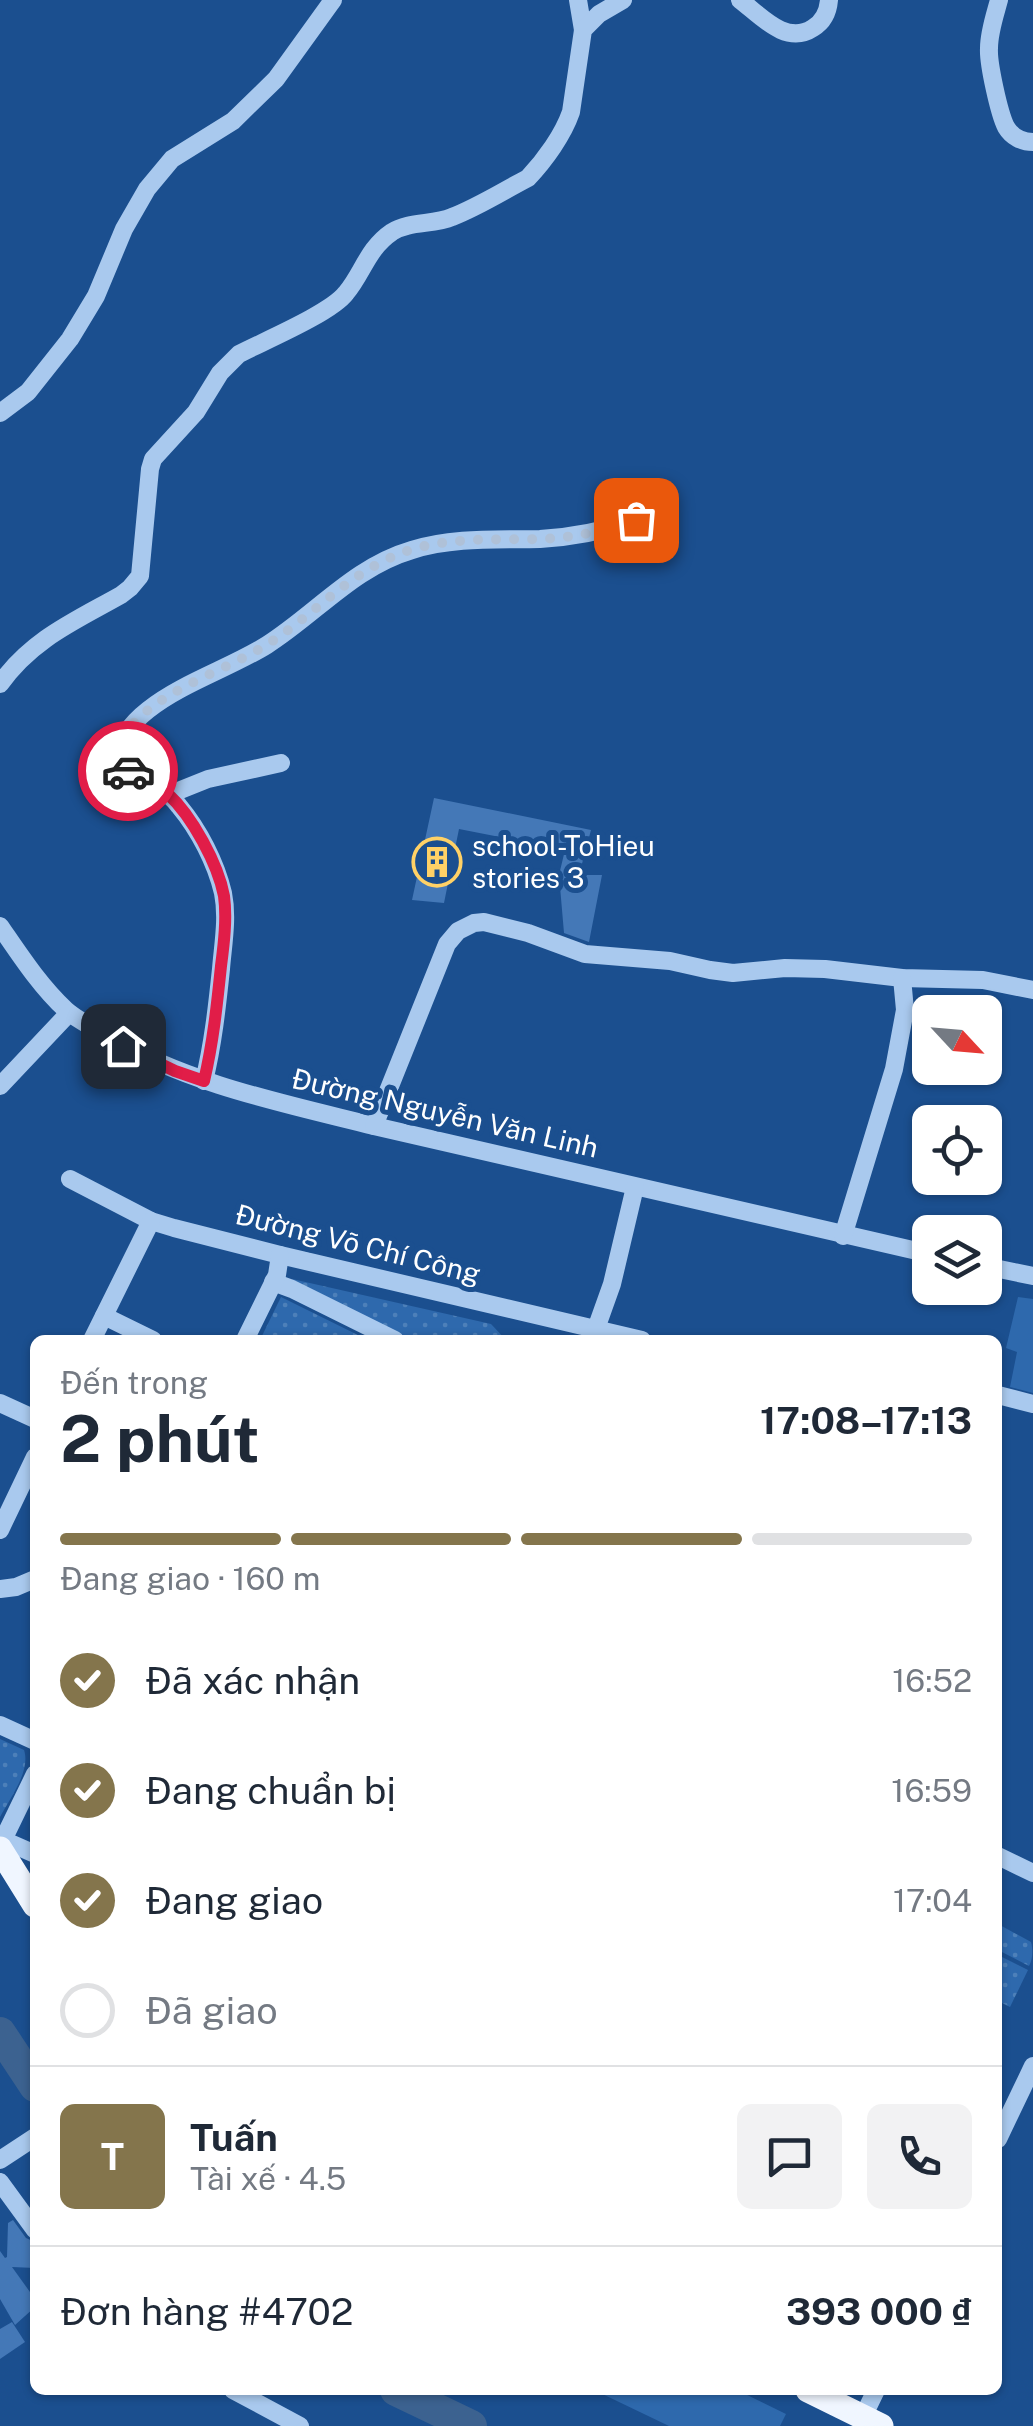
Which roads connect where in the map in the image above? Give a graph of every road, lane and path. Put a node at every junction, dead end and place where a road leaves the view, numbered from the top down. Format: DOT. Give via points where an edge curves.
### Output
graph roads {
  1 [pos="333,0"];
  2 [pos="578,0"];
  3 [pos="623,0"];
  4 [pos="740,0"];
  5 [pos="829,0"];
  6 [pos="999,0"];
  7 [pos="584,30"];
  8 [pos="1033,142"];
  9 [pos="0,412"];
  10 [pos="636,520"];
  11 [pos="0,684"];
  12 [pos="280,762"];
  13 [pos="168,794"];
  14 [pos="0,926"];
  15 [pos="902,978"];
  16 [pos="1033,990"];
  17 [pos="69,1013"];
  18 [pos="204,1081"];
  19 [pos="0,1086"];
  20 [pos="374,1126"];
  21 [pos="70,1179"];
  22 [pos="636,1187"];
  23 [pos="151,1221"];
  24 [pos="843,1236"];
  25 [pos="912,1250"];
  26 [pos="280,1256"];
  27 [pos="1002,1270"];
  28 [pos="1033,1276"];
  29 [pos="273,1282"];
  30 [pos="104,1316"];
  31 [pos="94,1335"];
  32 [pos="143,1335"];
  33 [pos="247,1335"];
  34 [pos="386,1335"];
  35 [pos="594,1335"];
  36 [pos="1002,1397"];
  37 [pos="0,1403"];
  38 [pos="1033,1404"];
  39 [pos="30,1417"];
  40 [pos="30,1467"];
  41 [pos="0,1530"];
  42 [pos="30,1581"];
  43 [pos="0,1589"];
  44 [pos="0,1724"];
  45 [pos="30,1739"];
  46 [pos="30,1784"];
  47 [pos="1,1843"];
  48 [pos="30,1852"];
  49 [pos="1002,1858"];
  50 [pos="1033,1874"];
  51 [pos="30,1896"];
  52 [pos="1033,2066"];
  53 [pos="1002,2131"];
  54 [pos="30,2140"];
  55 [pos="2,2159"];
  56 [pos="0,2182"];
  57 [pos="30,2223"];
  58 [pos="243,2395"];
  59 [pos="818,2395"];
  60 [pos="875,2395"];
  61 [pos="872,2422"];
  62 [pos="300,2426"];
  1 -- 9 [label="street" via="276,79 233,121 172,159 147,189 70,339 28,392"];
  2 -- 7 [label="street"];
  3 -- 7 [label="street"];
  4 -- 5 [label="street" via="782,32 796,34 822,20"];
  6 -- 8 [label="street" via="990,66 1006,126 1014,137"];
  7 -- 11 [label="street" via="568,123 528,178 452,218 393,232 334,305 229,362 153,459 140,576 122,595 38,642"];
  10 -- 13 [label="street" via="576,536 414,549 354,577 272,642 168,697 124,735 125,768"];
  12 -- 13 [label="street"];
  13 -- 18 [label="street" via="207,850 224,898"];
  14 -- 17 [label="street, Đường Nguyễn Văn Linh"];
  15 -- 16 [label="street" via="983,980"];
  15 -- 20 [label="street" via="807,968 733,972 584,954 498,924 474,923 447,944"];
  15 -- 24 [label="street" via="905,1010 894,1070"];
  17 -- 18 [label="street, Đường Nguyễn Văn Linh" via="123,1046"];
  17 -- 19 [label="street"];
  18 -- 20 [label="street, Đường Nguyễn Văn Linh"];
  20 -- 22 [label="street, Đường Nguyễn Văn Linh"];
  21 -- 23 [label="street, Đường Võ Chí Công"];
  22 -- 24 [label="street, Đường Nguyễn Văn Linh"];
  22 -- 35 [label="street"];
  23 -- 26 [label="street, Đường Võ Chí Công"];
  23 -- 30 [label="street"];
  24 -- 25 [label="street, Đường Nguyễn Văn Linh"];
  26 -- 29 [label="street"];
  26 -- 35 [label="street, Đường Võ Chí Công"];
  27 -- 28 [label="street"];
  29 -- 33 [label="street"];
  29 -- 34 [label="street"];
  30 -- 31 [label="street"];
  30 -- 32 [label="street"];
  36 -- 38 [label="street"];
  37 -- 39 [label="street"];
  40 -- 41 [label="street"];
  42 -- 43 [label="street"];
  44 -- 45 [label="street"];
  46 -- 47 [label="street"];
  47 -- 48 [label="street"];
  47 -- 51 [label="main road"];
  49 -- 50 [label="street"];
  52 -- 53 [label="street"];
  54 -- 55 [label="street"];
  56 -- 57 [label="street"];
  58 -- 62 [label="street"];
  59 -- 61 [label="main road"];
  60 -- 61 [label="street"];
}
